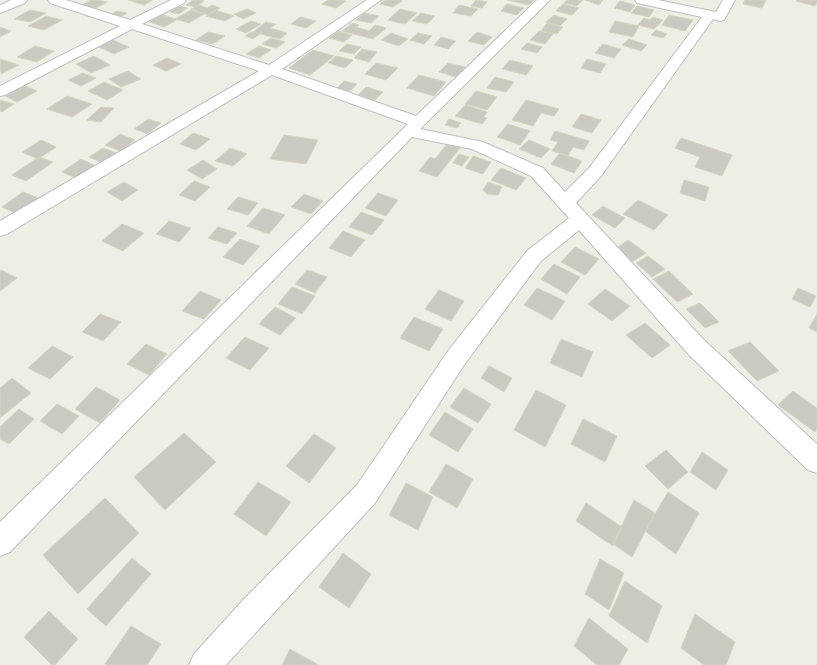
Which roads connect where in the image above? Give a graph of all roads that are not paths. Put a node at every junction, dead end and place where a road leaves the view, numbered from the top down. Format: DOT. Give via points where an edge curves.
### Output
graph roads {
  1 [pos="21,0"];
  2 [pos="54,0"];
  3 [pos="180,0"];
  4 [pos="375,0"];
  5 [pos="544,0"];
  6 [pos="641,0"];
  7 [pos="729,0"];
  8 [pos="0,9"];
  9 [pos="710,15"];
  10 [pos="131,25"];
  11 [pos="271,70"];
  12 [pos="0,92"];
  13 [pos="413,127"];
  14 [pos="573,211"];
  15 [pos="0,229"];
  16 [pos="817,461"];
  17 [pos="0,542"];
  18 [pos="205,665"];
  1 -- 8 [label="street"];
  2 -- 10 [label="street"];
  3 -- 10 [label="street"];
  4 -- 11 [label="street"];
  5 -- 13 [label="street"];
  6 -- 9 [label="street"];
  7 -- 9 [label="street" via="720,17"];
  9 -- 14 [label="street" via="595,172"];
  10 -- 11 [label="street"];
  10 -- 12 [label="street"];
  11 -- 13 [label="street"];
  11 -- 15 [label="street"];
  13 -- 14 [label="street" via="477,145 537,172"];
  13 -- 17 [label="street"];
  14 -- 16 [label="street" via="697,348"];
  14 -- 18 [label="street" via="529,262 456,358 366,494"];
}
